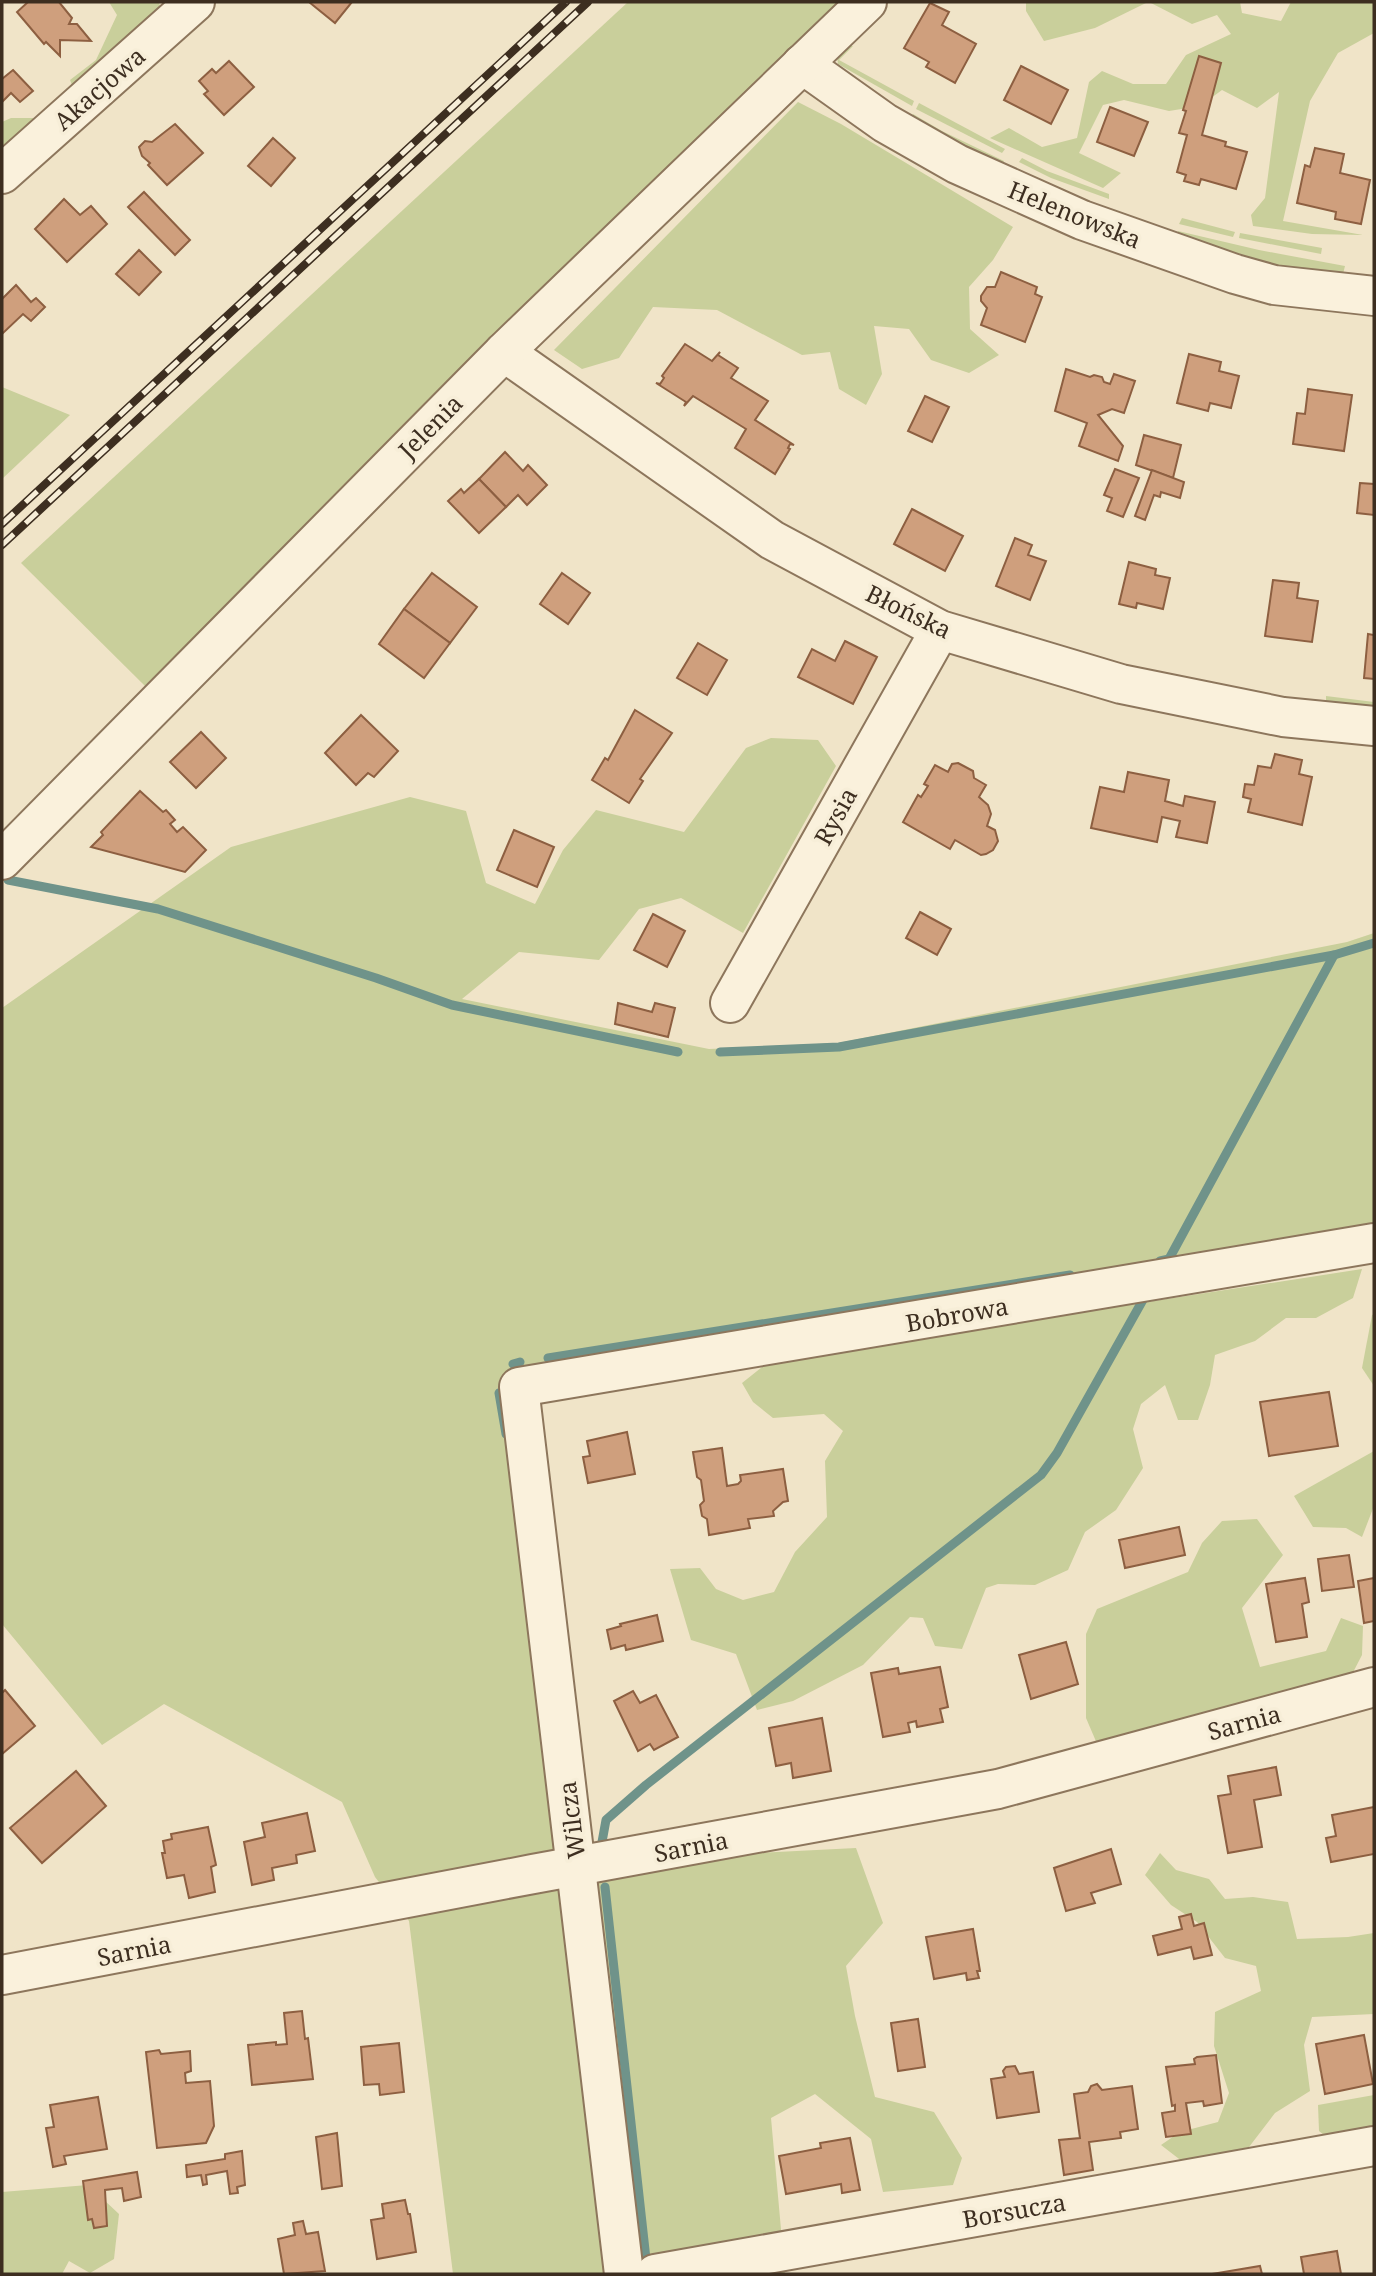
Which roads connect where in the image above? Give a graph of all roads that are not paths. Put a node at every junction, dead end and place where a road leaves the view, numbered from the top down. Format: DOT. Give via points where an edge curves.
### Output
graph roads {
  1 [pos="195,2"];
  2 [pos="867,2"];
  3 [pos="802,64"];
  4 [pos="2,174"];
  5 [pos="1374,296"];
  6 [pos="504,352"];
  7 [pos="940,630"];
  8 [pos="1374,726"];
  9 [pos="2,860"];
  10 [pos="730,1003"];
  11 [pos="1374,1243"];
  12 [pos="539,1384"];
  13 [pos="1374,1687"];
  14 [pos="576,1867"];
  15 [pos="2,1975"];
  16 [pos="1374,2146"];
  17 [pos="624,2274"];
  18 [pos="655,2274"];
  1 -- 4 [label="street, Akacjowa"];
  2 -- 3 [label="street, Jelenia"];
  3 -- 5 [label="street, Helenowska" via="885,123 957,164 1082,220 1275,285"];
  3 -- 6 [label="street, Jelenia"];
  6 -- 7 [label="street, Błońska" via="772,540"];
  6 -- 9 [label="street, Jelenia"];
  7 -- 8 [label="street, Błońska" via="1121,684 1283,717"];
  7 -- 10 [label="street, Rysia"];
  11 -- 12 [label="street, Bobrowa"];
  12 -- 14 [label="street, Wilcza" via="519,1387"];
  13 -- 14 [label="street, Sarnia" via="998,1789"];
  14 -- 15 [label="street, Sarnia"];
  14 -- 17 [label="street, Wilcza"];
  16 -- 18 [label="street, Borsucza"];
}
